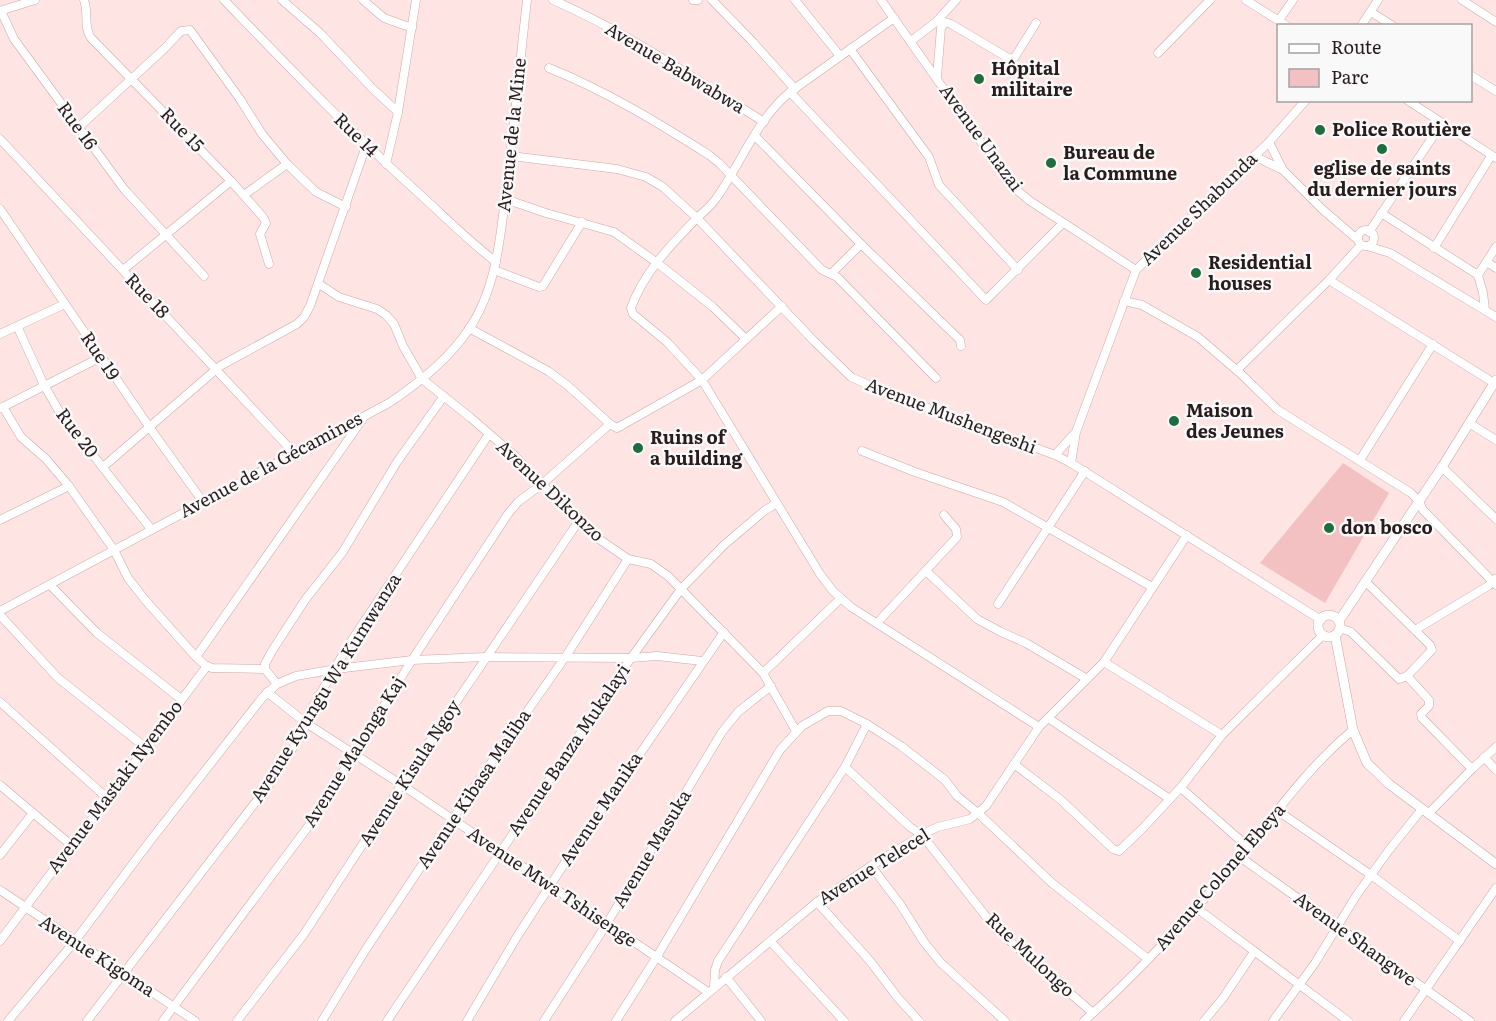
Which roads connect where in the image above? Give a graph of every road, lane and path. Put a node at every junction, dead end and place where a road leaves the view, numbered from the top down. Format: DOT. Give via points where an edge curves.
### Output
graph roads {
  1 [pos="84,0"];
  2 [pos="224,0"];
  3 [pos="282,0"];
  4 [pos="363,0"];
  5 [pos="416,0"];
  6 [pos="527,0"];
  7 [pos="553,0"];
  8 [pos="693,0"];
  9 [pos="698,0"];
  10 [pos="712,0"];
  11 [pos="795,0"];
  12 [pos="881,0"];
  13 [pos="956,0"];
  14 [pos="1210,0"];
  15 [pos="1246,0"];
  16 [pos="1293,0"];
  17 [pos="1378,0"];
  18 [pos="1462,0"];
  19 [pos="30,1"];
  20 [pos="0,11"];
  21 [pos="1371,12"];
  22 [pos="894,18"];
  23 [pos="1279,21"];
  24 [pos="1496,22"];
  25 [pos="1036,23"];
  26 [pos="1284,24"];
  27 [pos="1363,24"];
  28 [pos="1390,24"];
  29 [pos="412,28"];
  30 [pos="911,41"];
  31 [pos="850,49"];
  32 [pos="1158,53"];
  33 [pos="840,56"];
  34 [pos="549,68"];
  35 [pos="1472,76"];
  36 [pos="937,77"];
  37 [pos="132,79"];
  38 [pos="793,90"];
  39 [pos="1496,92"];
  40 [pos="1304,102"];
  41 [pos="1410,102"];
  42 [pos="398,112"];
  43 [pos="764,122"];
  44 [pos="1442,123"];
  45 [pos="78,128"];
  46 [pos="755,136"];
  47 [pos="0,139"];
  48 [pos="1269,142"];
  49 [pos="366,146"];
  50 [pos="510,156"];
  51 [pos="1254,156"];
  52 [pos="1494,157"];
  53 [pos="287,164"];
  54 [pos="386,164"];
  55 [pos="1283,170"];
  56 [pos="732,176"];
  57 [pos="231,181"];
  58 [pos="244,195"];
  59 [pos="505,199"];
  60 [pos="346,207"];
  61 [pos="0,209"];
  62 [pos="1381,213"];
  63 [pos="697,218"];
  64 [pos="1336,219"];
  65 [pos="582,222"];
  66 [pos="1063,223"];
  67 [pos="1369,233"];
  68 [pos="164,234"];
  69 [pos="861,244"];
  70 [pos="1362,244"];
  71 [pos="1496,247"];
  72 [pos="1434,248"];
  73 [pos="1390,253"];
  74 [pos="656,262"];
  75 [pos="1487,262"];
  76 [pos="269,264"];
  77 [pos="495,266"];
  78 [pos="1496,268"];
  79 [pos="123,270"];
  80 [pos="1018,270"];
  81 [pos="1136,270"];
  82 [pos="831,274"];
  83 [pos="1478,275"];
  84 [pos="204,276"];
  85 [pos="1329,280"];
  86 [pos="319,284"];
  87 [pos="1124,301"];
  88 [pos="65,304"];
  89 [pos="782,306"];
  90 [pos="1485,310"];
  91 [pos="1496,317"];
  92 [pos="18,328"];
  93 [pos="470,328"];
  94 [pos="0,334"];
  95 [pos="746,339"];
  96 [pos="1433,344"];
  97 [pos="961,346"];
  98 [pos="101,357"];
  99 [pos="217,369"];
  100 [pos="1237,370"];
  101 [pos="936,378"];
  102 [pos="422,379"];
  103 [pos="702,380"];
  104 [pos="1495,382"];
  105 [pos="44,385"];
  106 [pos="444,396"];
  107 [pos="2,408"];
  108 [pos="365,415"];
  109 [pos="1469,423"];
  110 [pos="610,424"];
  111 [pos="150,428"];
  112 [pos="1076,432"];
  113 [pos="489,434"];
  114 [pos="1496,441"];
  115 [pos="862,451"];
  116 [pos="294,453"];
  117 [pos="1055,455"];
  118 [pos="1360,460"];
  119 [pos="1071,463"];
  120 [pos="103,467"];
  121 [pos="1442,467"];
  122 [pos="1085,471"];
  123 [pos="542,484"];
  124 [pos="69,486"];
  125 [pos="1419,501"];
  126 [pos="203,502"];
  127 [pos="777,503"];
  128 [pos="944,515"];
  129 [pos="1496,519"];
  130 [pos="0,520"];
  131 [pos="578,522"];
  132 [pos="1050,528"];
  133 [pos="151,529"];
  134 [pos="1186,535"];
  135 [pos="114,550"];
  136 [pos="628,559"];
  137 [pos="926,571"];
  138 [pos="1365,581"];
  139 [pos="1495,581"];
  140 [pos="50,585"];
  141 [pos="1152,587"];
  142 [pos="681,589"];
  143 [pos="840,599"];
  144 [pos="999,604"];
  145 [pos="0,613"];
  146 [pos="1320,620"];
  147 [pos="877,622"];
  148 [pos="1338,628"];
  149 [pos="1415,630"];
  150 [pos="724,632"];
  151 [pos="1323,635"];
  152 [pos="566,656"];
  153 [pos="196,657"];
  154 [pos="486,657"];
  155 [pos="631,658"];
  156 [pos="412,660"];
  157 [pos="702,661"];
  158 [pos="1104,662"];
  159 [pos="207,666"];
  160 [pos="265,669"];
  161 [pos="336,669"];
  162 [pos="763,673"];
  163 [pos="1407,676"];
  164 [pos="1087,679"];
  165 [pos="277,684"];
  166 [pos="771,686"];
  167 [pos="267,692"];
  168 [pos="182,699"];
  169 [pos="0,702"];
  170 [pos="1048,718"];
  171 [pos="306,723"];
  172 [pos="867,724"];
  173 [pos="1038,727"];
  174 [pos="1353,730"];
  175 [pos="796,731"];
  176 [pos="1222,735"];
  177 [pos="146,747"];
  178 [pos="1496,747"];
  179 [pos="354,754"];
  180 [pos="1484,757"];
  181 [pos="1014,764"];
  182 [pos="845,767"];
  183 [pos="1472,769"];
  184 [pos="1496,770"];
  185 [pos="0,785"];
  186 [pos="402,785"];
  187 [pos="1181,788"];
  188 [pos="107,798"];
  189 [pos="1170,799"];
  190 [pos="1278,811"];
  191 [pos="1425,812"];
  192 [pos="33,813"];
  193 [pos="979,814"];
  194 [pos="452,819"];
  195 [pos="922,835"];
  196 [pos="71,845"];
  197 [pos="1248,847"];
  198 [pos="502,852"];
  199 [pos="0,855"];
  200 [pos="1240,857"];
  201 [pos="1496,864"];
  202 [pos="871,866"];
  203 [pos="1371,875"];
  204 [pos="550,885"];
  205 [pos="1496,888"];
  206 [pos="0,890"];
  207 [pos="817,902"];
  208 [pos="24,908"];
  209 [pos="1195,908"];
  210 [pos="606,925"];
  211 [pos="1338,926"];
  212 [pos="0,941"];
  213 [pos="75,941"];
  214 [pos="1460,941"];
  215 [pos="771,942"];
  216 [pos="1254,952"];
  217 [pos="656,958"];
  218 [pos="1148,959"];
  219 [pos="124,974"];
  220 [pos="726,977"];
  221 [pos="1299,985"];
  222 [pos="1425,989"];
  223 [pos="711,990"];
  224 [pos="174,1007"];
  225 [pos="1093,1013"];
  226 [pos="8,1021"];
  227 [pos="87,1021"];
  228 [pos="163,1021"];
  229 [pos="195,1021"];
  230 [pos="237,1021"];
  231 [pos="322,1021"];
  232 [pos="387,1021"];
  233 [pos="467,1021"];
  234 [pos="544,1021"];
  235 [pos="616,1021"];
  236 [pos="675,1021"];
  237 [pos="761,1021"];
  238 [pos="844,1021"];
  239 [pos="919,1021"];
  240 [pos="1005,1021"];
  241 [pos="1084,1021"];
  242 [pos="1204,1021"];
  243 [pos="1273,1021"];
  244 [pos="1348,1021"];
  245 [pos="1404,1021"];
  246 [pos="1470,1021"];
  1 -- 37 [label="street, Rue 15" via="89,35"];
  2 -- 49 [label="street, Rue 14"];
  3 -- 42 [label="street"];
  4 -- 29 [label="street" via="384,18"];
  5 -- 29 [label="street"];
  6 -- 50 [label="street, Avenue de la Mine"];
  7 -- 43 [label="street, Avenue Babwabwa" via="633,40"];
  8 -- 9 [label="street"];
  10 -- 38 [label="street"];
  11 -- 33 [label="street"];
  12 -- 22 [label="street, Avenue Unazai"];
  13 -- 30 [label="street"];
  14 -- 32 [label="street"];
  15 -- 23 [label="street"];
  16 -- 23 [label="street"];
  17 -- 21 [label="street"];
  18 -- 24 [label="street"];
  19 -- 20 [label="street"];
  20 -- 45 [label="street, Rue 16" via="14,39"];
  21 -- 27 [label="street"];
  21 -- 28 [label="street"];
  22 -- 30 [label="street, Avenue Unazai"];
  22 -- 31 [label="street"];
  23 -- 26 [label="street"];
  25 -- 36 [label="street" via="1010,59 945,22 941,28"];
  29 -- 42 [label="street"];
  30 -- 36 [label="street, Avenue Unazai"];
  31 -- 33 [label="street"];
  31 -- 80 [label="street" via="929,157 939,185"];
  33 -- 38 [label="street"];
  34 -- 56 [label="street" via="635,108 709,155"];
  35 -- 39 [label="street"];
  36 -- 66 [label="street, Avenue Unazai" via="1012,186"];
  37 -- 45 [label="street"];
  37 -- 53 [label="street" via="181,31 190,30"];
  37 -- 57 [label="street, Rue 15"];
  38 -- 43 [label="street"];
  38 -- 80 [label="street" via="986,300"];
  40 -- 48 [label="street, Avenue Shabunda"];
  41 -- 44 [label="street"];
  42 -- 54 [label="street"];
  43 -- 46 [label="street"];
  44 -- 52 [label="street"];
  44 -- 62 [label="street"];
  45 -- 68 [label="street, Rue 16"];
  46 -- 56 [label="street"];
  46 -- 69 [label="street"];
  47 -- 79 [label="street, Rue 18"];
  48 -- 51 [label="street, Avenue Shabunda"];
  48 -- 55 [label="street"];
  49 -- 54 [label="street, Rue 14"];
  49 -- 60 [label="street"];
  50 -- 59 [label="street, Avenue de la Mine"];
  50 -- 63 [label="street, Avenue Mushengeshi" via="595,166 646,177"];
  51 -- 55 [label="street"];
  51 -- 81 [label="street, Avenue Shabunda"];
  52 -- 72 [label="street"];
  53 -- 58 [label="street"];
  53 -- 60 [label="street" via="316,192"];
  54 -- 77 [label="street, Rue 14"];
  55 -- 64 [label="street"];
  56 -- 63 [label="street"];
  56 -- 82 [label="street" via="822,270"];
  57 -- 58 [label="street, Rue 15"];
  57 -- 68 [label="street"];
  58 -- 76 [label="street, Rue 15" via="265,221 260,234"];
  59 -- 65 [label="street"];
  59 -- 77 [label="street, Avenue de la Mine"];
  60 -- 86 [label="street"];
  61 -- 88 [label="street, Rue 19"];
  62 -- 67 [label="street"];
  62 -- 72 [label="street"];
  63 -- 74 [label="street"];
  63 -- 89 [label="street, Avenue Mushengeshi"];
  64 -- 67 [label="street"];
  64 -- 70 [label="street"];
  65 -- 74 [label="street" via="614,232"];
  65 -- 77 [label="street, Rue 14" via="543,286"];
  66 -- 80 [label="street"];
  66 -- 81 [label="street, Avenue Unazai"];
  67 -- 70 [label="street" via="1372,242"];
  67 -- 70 [label="street" via="1359,234"];
  67 -- 73 [label="street"];
  68 -- 79 [label="street"];
  68 -- 84 [label="street, Rue 16"];
  69 -- 82 [label="street"];
  69 -- 97 [label="street" via="960,340"];
  70 -- 73 [label="street"];
  70 -- 85 [label="street"];
  71 -- 75 [label="street"];
  72 -- 83 [label="street"];
  73 -- 90 [label="street"];
  74 -- 95 [label="street"];
  74 -- 103 [label="street" via="632,304 632,311"];
  75 -- 78 [label="street"];
  75 -- 83 [label="street"];
  77 -- 93 [label="street, Avenue de la Gécamines"];
  79 -- 99 [label="street, Rue 18"];
  81 -- 87 [label="street, Avenue Shabunda"];
  82 -- 101 [label="street"];
  83 -- 90 [label="street"];
  85 -- 96 [label="street"];
  85 -- 100 [label="street"];
  86 -- 99 [label="street" via="307,313 297,324"];
  86 -- 102 [label="street" via="339,297 386,315"];
  87 -- 100 [label="street" via="1142,305 1181,326"];
  87 -- 112 [label="street, Avenue Shabunda"];
  88 -- 92 [label="street"];
  88 -- 98 [label="street, Rue 19"];
  89 -- 95 [label="street"];
  89 -- 117 [label="street, Avenue Mushengeshi" via="851,377"];
  90 -- 91 [label="street"];
  92 -- 94 [label="street"];
  92 -- 105 [label="street, Rue 20"];
  93 -- 102 [label="street, Avenue de la Gécamines"];
  93 -- 110 [label="street" via="548,371"];
  95 -- 103 [label="street"];
  96 -- 104 [label="street"];
  96 -- 118 [label="street"];
  98 -- 105 [label="street"];
  98 -- 111 [label="street, Rue 19"];
  99 -- 111 [label="street"];
  99 -- 116 [label="street, Rue 18"];
  100 -- 118 [label="street" via="1278,410"];
  102 -- 106 [label="street, Avenue Dikonzo"];
  102 -- 108 [label="street, Avenue de la Gécamines"];
  103 -- 110 [label="street" via="620,427"];
  103 -- 127 [label="street"];
  104 -- 109 [label="street"];
  105 -- 107 [label="street"];
  105 -- 120 [label="street, Rue 20" via="60,413"];
  106 -- 113 [label="street, Avenue Dikonzo"];
  106 -- 160 [label="street" via="342,553 300,608 269,656"];
  107 -- 124 [label="street" via="21,437"];
  108 -- 116 [label="street, Avenue de la Gécamines"];
  108 -- 153 [label="street"];
  109 -- 114 [label="street"];
  109 -- 121 [label="street"];
  110 -- 123 [label="street, Avenue Malonga Kaj"];
  111 -- 120 [label="street"];
  111 -- 126 [label="street, Rue 19"];
  112 -- 117 [label="street"];
  112 -- 119 [label="street"];
  113 -- 123 [label="street, Avenue Dikonzo"];
  113 -- 161 [label="street, Avenue Kyungu Wa Kumwanza"];
  115 -- 132 [label="street" via="1003,502"];
  116 -- 126 [label="street, Avenue de la Gécamines"];
  117 -- 119 [label="street, Avenue Mushengeshi"];
  118 -- 125 [label="street"];
  119 -- 122 [label="street, Avenue Mushengeshi"];
  120 -- 133 [label="street, Rue 20"];
  121 -- 125 [label="street"];
  121 -- 129 [label="street"];
  122 -- 132 [label="street"];
  122 -- 134 [label="street, Avenue Mushengeshi"];
  123 -- 131 [label="street, Avenue Dikonzo"];
  123 -- 156 [label="street, Avenue Malonga Kaj" via="508,514"];
  124 -- 130 [label="street"];
  124 -- 135 [label="street"];
  125 -- 138 [label="street"];
  125 -- 139 [label="street" via="1423,510"];
  126 -- 133 [label="street, Avenue de la Gécamines"];
  127 -- 142 [label="street, Avenue Banza Mukalayi" via="724,545"];
  127 -- 143 [label="street" via="820,574"];
  128 -- 137 [label="street" via="956,529 957,537"];
  131 -- 136 [label="street, Avenue Dikonzo"];
  131 -- 154 [label="street, Avenue Kisula Ngoy"];
  132 -- 141 [label="street"];
  132 -- 144 [label="street"];
  133 -- 135 [label="street, Avenue de la Gécamines"];
  134 -- 141 [label="street"];
  134 -- 146 [label="street, Avenue Mushengeshi"];
  135 -- 140 [label="street, Avenue de la Gécamines"];
  135 -- 153 [label="street" via="128,578"];
  136 -- 142 [label="street, Avenue Dikonzo" via="656,566"];
  136 -- 152 [label="street, Avenue Kibasa Maliba"];
  137 -- 147 [label="street"];
  137 -- 164 [label="street" via="982,622"];
  138 -- 148 [label="street"];
  138 -- 149 [label="street"];
  139 -- 149 [label="street"];
  140 -- 145 [label="street, Avenue de la Gécamines"];
  140 -- 168 [label="street" via="97,633"];
  141 -- 158 [label="street"];
  142 -- 150 [label="street, Avenue Dikonzo"];
  142 -- 155 [label="street, Avenue Banza Mukalayi"];
  143 -- 147 [label="street"];
  143 -- 162 [label="street"];
  145 -- 177 [label="street" via="58,678"];
  146 -- 148 [label="street" via="1336,618"];
  146 -- 151 [label="street"];
  147 -- 173 [label="street"];
  148 -- 151 [label="street" via="1329,637"];
  148 -- 163 [label="street" via="1351,632 1395,677"];
  148 -- 174 [label="street"];
  149 -- 163 [label="street" via="1432,650"];
  150 -- 157 [label="street, Avenue Manika"];
  150 -- 162 [label="street, Avenue Dikonzo"];
  151 -- 176 [label="street"];
  152 -- 154 [label="street"];
  152 -- 155 [label="street"];
  152 -- 194 [label="street, Avenue Kibasa Maliba"];
  153 -- 159 [label="street"];
  154 -- 156 [label="street"];
  154 -- 186 [label="street, Avenue Kisula Ngoy"];
  155 -- 157 [label="street" via="666,656"];
  155 -- 198 [label="street, Avenue Banza Mukalayi"];
  156 -- 161 [label="street"];
  156 -- 179 [label="street, Avenue Malonga Kaj"];
  157 -- 204 [label="street, Avenue Manika"];
  158 -- 164 [label="street"];
  158 -- 176 [label="street"];
  159 -- 160 [label="street"];
  159 -- 168 [label="street, Avenue Mastaki Nyembo"];
  160 -- 165 [label="street"];
  161 -- 165 [label="street"];
  161 -- 171 [label="street, Avenue Kyungu Wa Kumwanza"];
  162 -- 166 [label="street, Avenue Dikonzo"];
  163 -- 183 [label="street" via="1429,700 1421,717"];
  164 -- 170 [label="street"];
  165 -- 167 [label="street"];
  166 -- 175 [label="street, Avenue Dikonzo"];
  166 -- 210 [label="street, Avenue Masuka" via="738,712 722,732"];
  167 -- 171 [label="street, Avenue Mwa Tshisenge"];
  167 -- 213 [label="street"];
  168 -- 177 [label="street, Avenue Mastaki Nyembo"];
  169 -- 188 [label="street"];
  170 -- 173 [label="street"];
  170 -- 189 [label="street"];
  171 -- 179 [label="street, Avenue Mwa Tshisenge"];
  171 -- 219 [label="street, Avenue Kyungu Wa Kumwanza" via="265,789"];
  172 -- 175 [label="street" via="831,710"];
  172 -- 182 [label="street"];
  172 -- 193 [label="street" via="937,773"];
  173 -- 181 [label="street"];
  174 -- 190 [label="street, Avenue Colonel Ebeya" via="1315,764"];
  174 -- 191 [label="street" via="1372,770"];
  175 -- 217 [label="street" via="780,750"];
  176 -- 187 [label="street"];
  177 -- 188 [label="street, Avenue Mastaki Nyembo"];
  178 -- 180 [label="street"];
  179 -- 186 [label="street, Avenue Mwa Tshisenge"];
  179 -- 224 [label="street, Avenue Malonga Kaj" via="313,820"];
  180 -- 183 [label="street"];
  180 -- 184 [label="street"];
  181 -- 189 [label="street" via="1061,800 1115,851 1130,842"];
  181 -- 193 [label="street"];
  182 -- 195 [label="street, Rue Mulongo"];
  182 -- 223 [label="street" via="718,961"];
  183 -- 191 [label="street"];
  185 -- 192 [label="street"];
  186 -- 194 [label="street, Avenue Mwa Tshisenge"];
  186 -- 230 [label="street, Avenue Kisula Ngoy" via="304,934"];
  187 -- 189 [label="street"];
  187 -- 197 [label="street"];
  188 -- 196 [label="street, Avenue Mastaki Nyembo"];
  190 -- 197 [label="street, Avenue Colonel Ebeya"];
  190 -- 203 [label="street"];
  191 -- 201 [label="street"];
  191 -- 203 [label="street"];
  192 -- 196 [label="street"];
  192 -- 199 [label="street"];
  193 -- 195 [label="street, Avenue Telecel"];
  193 -- 218 [label="street" via="1052,882"];
  194 -- 198 [label="street, Avenue Mwa Tshisenge"];
  194 -- 231 [label="street, Avenue Kibasa Maliba"];
  195 -- 202 [label="street, Avenue Telecel"];
  195 -- 225 [label="street, Rue Mulongo" via="988,919"];
  196 -- 208 [label="street, Avenue Mastaki Nyembo"];
  197 -- 200 [label="street, Avenue Colonel Ebeya"];
  198 -- 204 [label="street, Avenue Mwa Tshisenge"];
  198 -- 232 [label="street, Avenue Banza Mukalayi"];
  200 -- 209 [label="street, Avenue Colonel Ebeya"];
  200 -- 211 [label="street, Avenue Shangwe"];
  202 -- 207 [label="street, Avenue Telecel"];
  202 -- 240 [label="street" via="941,963"];
  203 -- 211 [label="street"];
  203 -- 214 [label="street"];
  204 -- 210 [label="street, Avenue Mwa Tshisenge"];
  204 -- 233 [label="street, Avenue Manika"];
  205 -- 214 [label="street"];
  206 -- 208 [label="street, Avenue Kigoma"];
  207 -- 215 [label="street, Avenue Telecel"];
  207 -- 239 [label="street"];
  208 -- 212 [label="street, Avenue Mastaki Nyembo"];
  208 -- 213 [label="street, Avenue Kigoma"];
  209 -- 216 [label="street"];
  209 -- 218 [label="street, Avenue Colonel Ebeya"];
  210 -- 217 [label="street, Avenue Mwa Tshisenge"];
  210 -- 234 [label="street, Avenue Masuka"];
  211 -- 221 [label="street"];
  211 -- 222 [label="street, Avenue Shangwe"];
  213 -- 219 [label="street, Avenue Kigoma"];
  213 -- 226 [label="street"];
  214 -- 222 [label="street"];
  215 -- 220 [label="street, Avenue Telecel"];
  215 -- 238 [label="street"];
  216 -- 221 [label="street"];
  216 -- 242 [label="street"];
  217 -- 223 [label="street, Avenue Mwa Tshisenge"];
  217 -- 235 [label="street"];
  218 -- 225 [label="street, Avenue Colonel Ebeya"];
  219 -- 224 [label="street, Avenue Kigoma"];
  219 -- 227 [label="street, Avenue Kyungu Wa Kumwanza"];
  220 -- 223 [label="street, Avenue Telecel"];
  220 -- 237 [label="street"];
  221 -- 243 [label="street"];
  221 -- 244 [label="street"];
  222 -- 245 [label="street"];
  222 -- 246 [label="street, Avenue Shangwe"];
  223 -- 236 [label="street, Avenue Telecel"];
  224 -- 228 [label="street, Avenue Malonga Kaj"];
  224 -- 229 [label="street, Avenue Kigoma"];
  225 -- 241 [label="street, Avenue Colonel Ebeya"];
}
